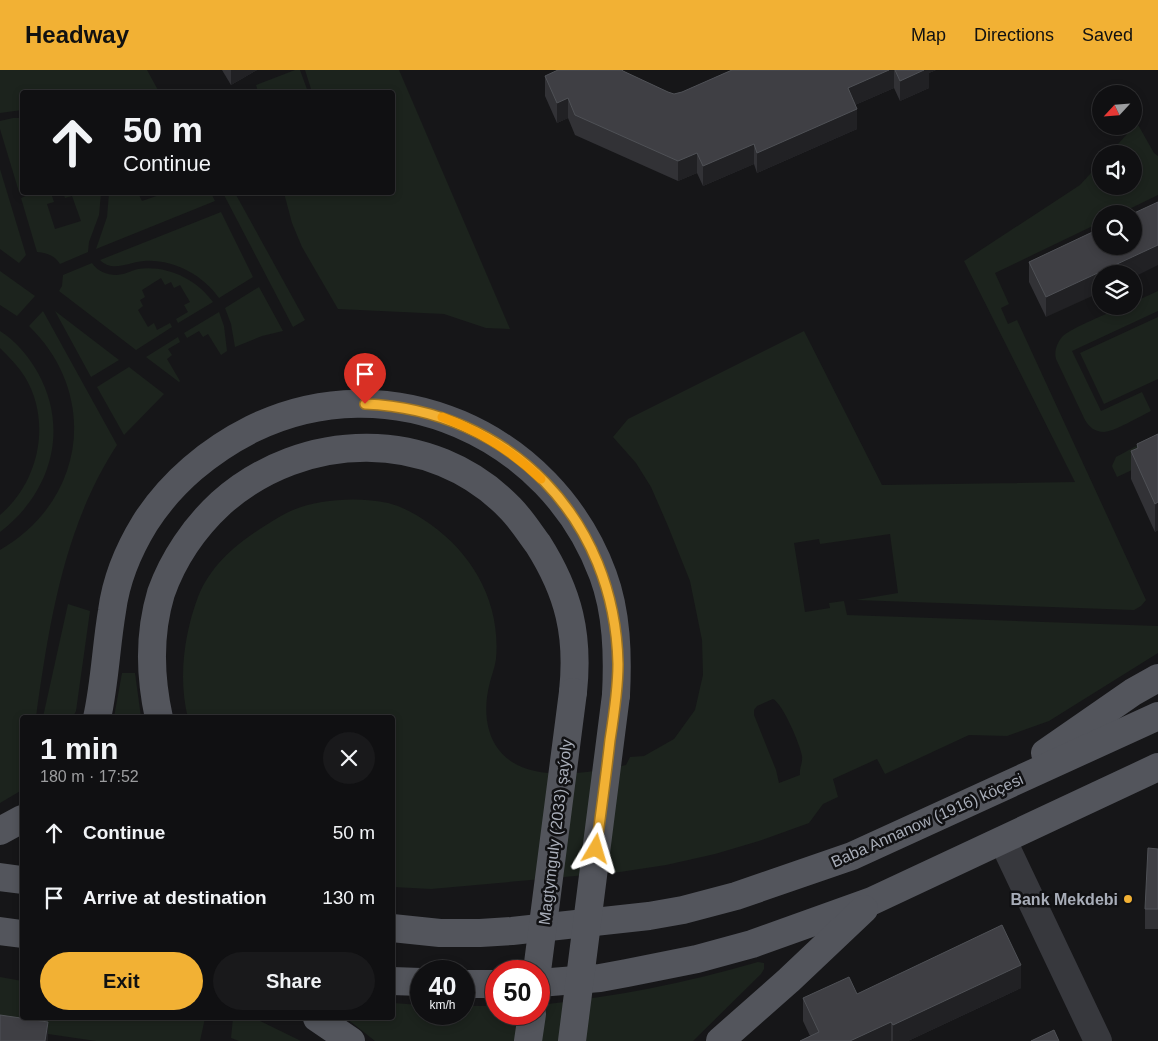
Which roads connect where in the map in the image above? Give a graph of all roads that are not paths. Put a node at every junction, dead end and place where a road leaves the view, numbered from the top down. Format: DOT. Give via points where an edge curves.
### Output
graph roads {
  1 [pos="1158,678"];
  2 [pos="98,715"];
  3 [pos="158,715"];
  4 [pos="1158,716"];
  5 [pos="1158,767"];
  6 [pos="984,795"];
  7 [pos="20,820"];
  8 [pos="0,832"];
  9 [pos="1003,841"];
  10 [pos="0,877"];
  11 [pos="20,880"];
  12 [pos="872,901"];
  13 [pos="395,928"];
  14 [pos="0,930"];
  15 [pos="20,934"];
  16 [pos="538,960"];
  17 [pos="395,981"];
  18 [pos="410,982"];
  19 [pos="550,982"];
  20 [pos="320,1020"];
  21 [pos="530,1025"];
  22 [pos="351,1041"];
  23 [pos="528,1041"];
  24 [pos="572,1041"];
  25 [pos="720,1041"];
  26 [pos="1098,1041"];
  1 -- 6 [label="main road"];
  2 -- 24 [label="main road, bridge" via="112,608 134,544 145,522 172,488 221,446 284,416 344,404 388,405 430,413 496,442 548,486 579,527 603,575 616,632 616,695"];
  3 -- 16 [label="main road, Magtymguly (2033) şaýoly, bridge" via="152,650 161,595 175,562 202,521 232,493 273,467 311,453 350,448 374,447 422,455 470,476 510,508 550,563 563,590 574,636 574,692"];
  4 -- 6 [label="main road, Baba Annanow (1916) köçesi"];
  5 -- 9 [label="main road"];
  6 -- 13 [label="main road, Baba Annanow (1916) köçesi" via="852,856 736,896 683,910 613,921 488,932 440,933"];
  7 -- 8 [label="main road"];
  9 -- 12 [label="main road"];
  9 -- 26 [label="street"];
  10 -- 11 [label="main road"];
  12 -- 19 [label="main road" via="752,944 697,959 600,978"];
  12 -- 25 [label="main road"];
  14 -- 15 [label="main road"];
  17 -- 18 [label="main road"];
  20 -- 22 [label="main road"];
  21 -- 23 [label="main road"];
}
